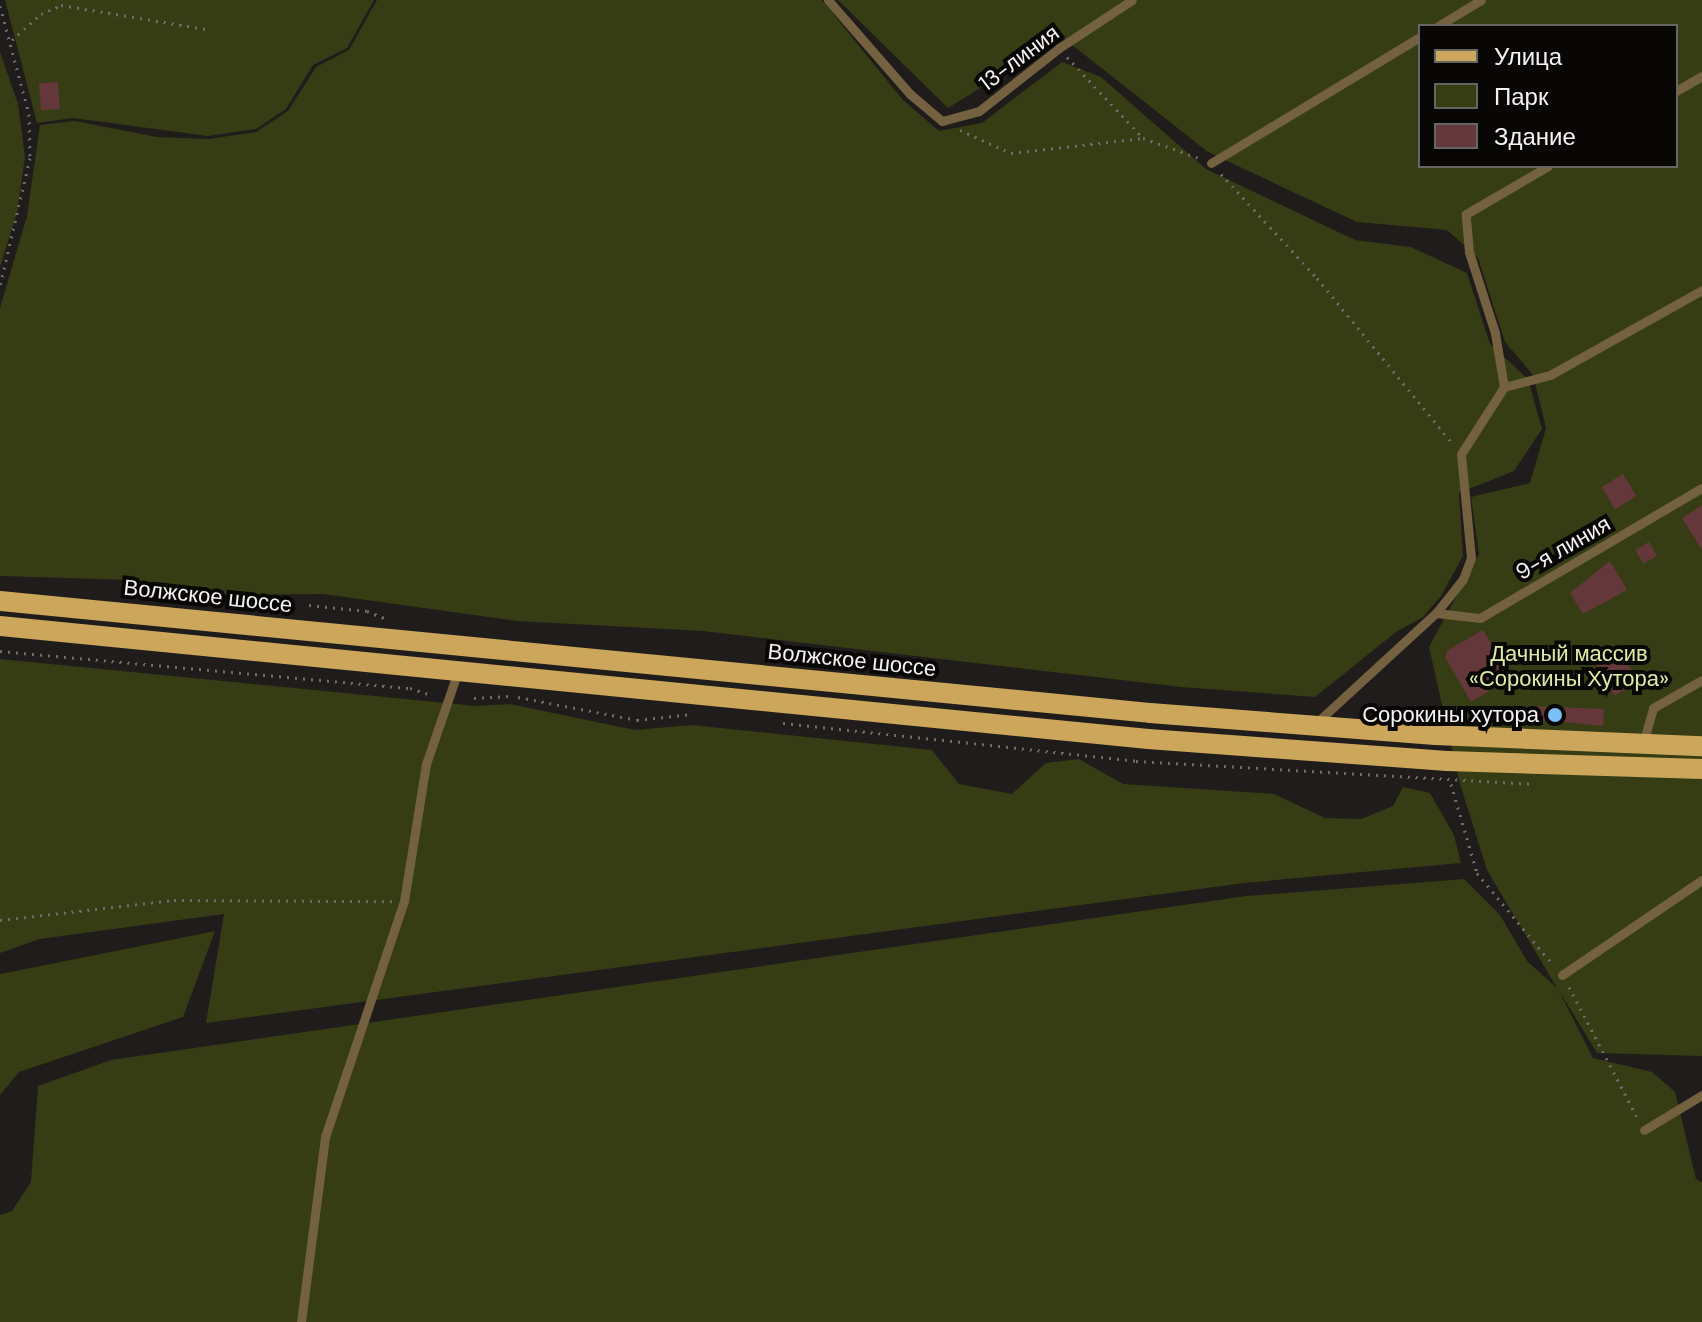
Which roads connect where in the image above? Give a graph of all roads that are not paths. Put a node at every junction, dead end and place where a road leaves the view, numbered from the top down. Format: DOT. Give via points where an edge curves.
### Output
graph roads {
  1 [pos="828,0"];
  2 [pos="1132,0"];
  3 [pos="1481,0"];
  4 [pos="1441,24"];
  5 [pos="1418,38"];
  6 [pos="1702,76"];
  7 [pos="1678,90"];
  8 [pos="1211,163"];
  9 [pos="1545,168"];
  10 [pos="1702,290"];
  11 [pos="1504,387"];
  12 [pos="1702,488"];
  13 [pos="0,601"];
  14 [pos="1436,613"];
  15 [pos="0,626"];
  16 [pos="458,670"];
  17 [pos="1702,680"];
  18 [pos="1311,727"];
  19 [pos="1642,745"];
  20 [pos="1702,746"];
  21 [pos="1702,769"];
  22 [pos="1702,880"];
  23 [pos="1562,975"];
  24 [pos="1702,1095"];
  25 [pos="1644,1130"];
  26 [pos="301,1322"];
  1 -- 2 [label="lane, 13-линия" via="910,94 942,121 979,111 1059,48"];
  3 -- 4 [label="lane"];
  5 -- 8 [label="lane"];
  6 -- 7 [label="lane"];
  9 -- 11 [label="lane" via="1466,214 1469,252 1495,333"];
  10 -- 11 [label="lane" via="1550,375"];
  11 -- 14 [label="lane" via="1461,454 1471,558 1463,579"];
  12 -- 14 [label="lane, 9-я линия" via="1480,618"];
  13 -- 18 [label="main road, Волжское шоссе"];
  14 -- 18 [label="lane"];
  15 -- 16 [label="main road"];
  16 -- 21 [label="main road" via="1148,739 1447,761"];
  16 -- 26 [label="lane" via="426,764 404,901 325,1137"];
  17 -- 19 [label="lane" via="1653,708"];
  18 -- 19 [label="main road, Волжское шоссе"];
  19 -- 20 [label="main road, Волжское шоссе"];
  22 -- 23 [label="lane"];
  24 -- 25 [label="lane"];
}
